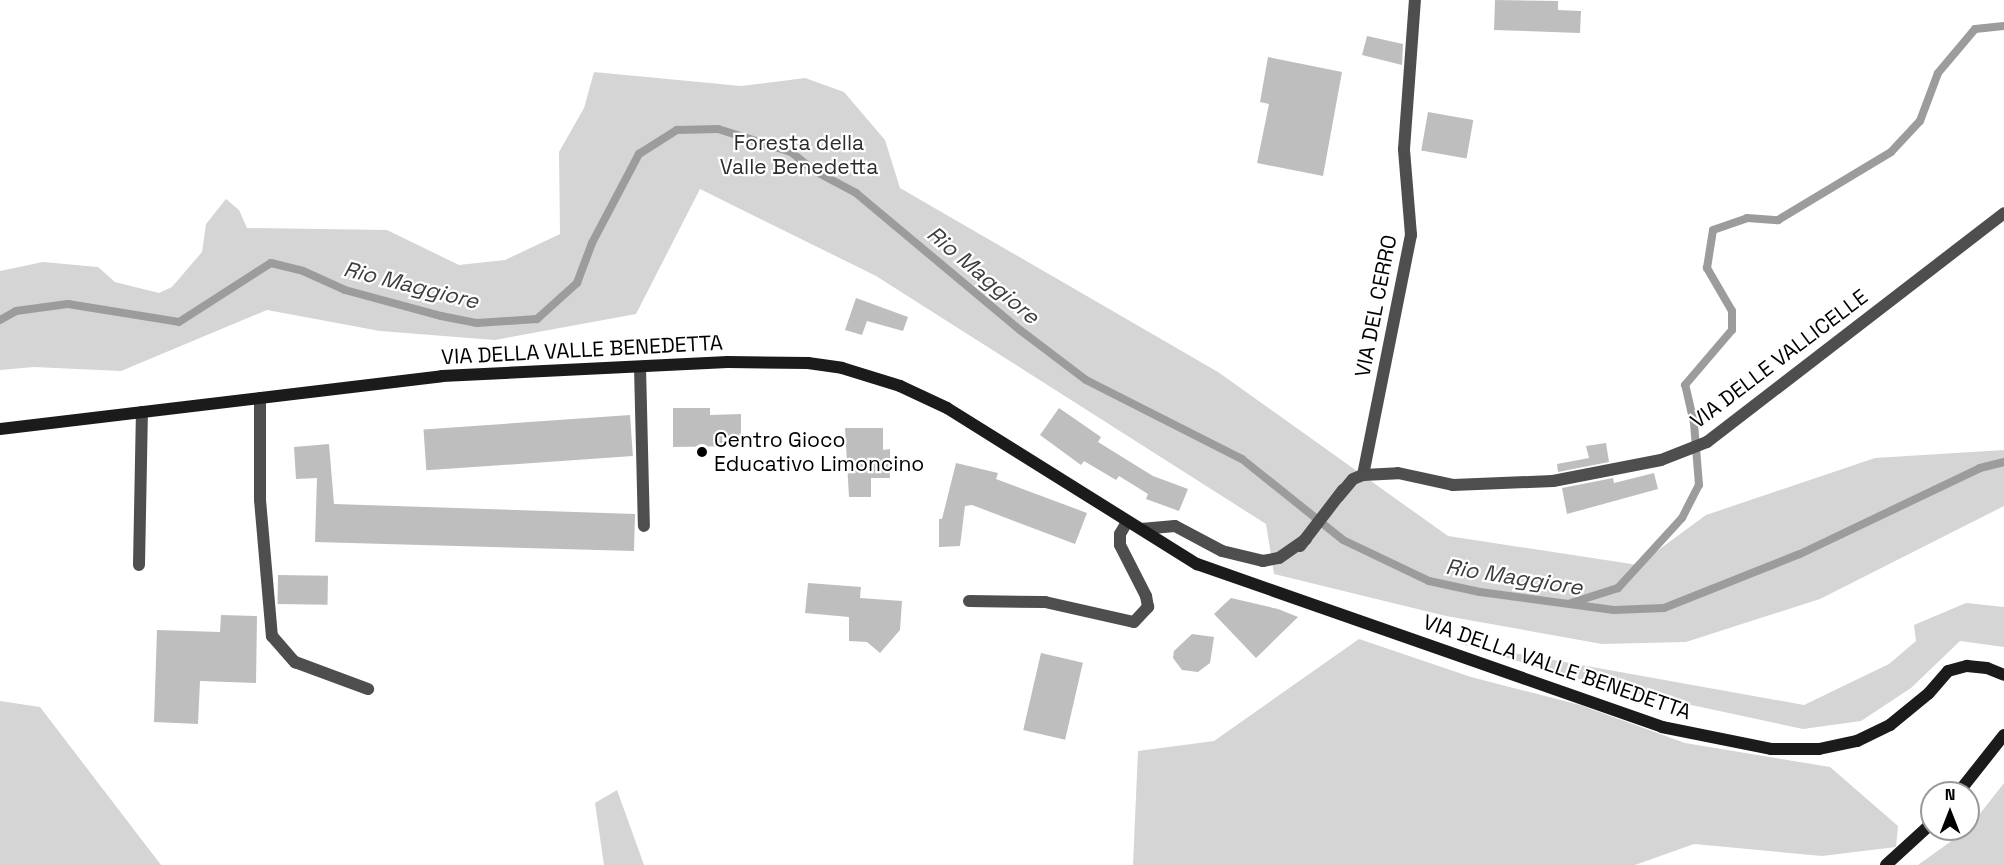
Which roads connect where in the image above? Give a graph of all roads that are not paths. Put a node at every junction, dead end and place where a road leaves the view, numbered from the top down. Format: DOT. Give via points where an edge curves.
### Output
graph roads {
  1 [pos="1414,0"];
  2 [pos="2004,213"];
  3 [pos="640,367"];
  4 [pos="260,398"];
  5 [pos="142,412"];
  6 [pos="0,429"];
  7 [pos="1363,475"];
  8 [pos="1127,522"];
  9 [pos="644,526"];
  10 [pos="1141,529"];
  11 [pos="139,565"];
  12 [pos="969,601"];
  13 [pos="2004,675"];
  14 [pos="368,689"];
  15 [pos="2004,735"];
  16 [pos="1968,781"];
  17 [pos="1920,834"];
  18 [pos="1886,865"];
  1 -- 7 [label="street, VIA DEL CERRO" via="1404,149 1412,235"];
  2 -- 7 [label="street, VIA DELLE VALLICELLE" via="1707,442 1661,460 1553,481 1453,486 1398,473"];
  3 -- 4 [label="main road, VIA DELLA VALLE BENEDETTA" via="441,376"];
  3 -- 8 [label="main road, VIA DELLA VALLE BENEDETTA" via="808,363 842,368 900,386 947,408"];
  3 -- 9 [label="street"];
  4 -- 5 [label="main road, VIA DELLA VALLE BENEDETTA"];
  4 -- 14 [label="street" via="261,500 272,636 295,662"];
  5 -- 6 [label="main road, VIA DELLA VALLE BENEDETTA"];
  5 -- 11 [label="street"];
  7 -- 10 [label="street, bridge" via="1343,490 1300,546 1279,558 1263,561 1222,551 1175,526"];
  8 -- 10 [label="main road, VIA DELLA VALLE BENEDETTA"];
  8 -- 12 [label="street" via="1120,534 1120,545 1148,607 1134,622 1045,602"];
  10 -- 13 [label="main road, VIA DELLA VALLE BENEDETTA" via="1197,564 1230,578 1662,727 1771,749 1819,749 1857,741 1890,725 1929,693 1948,671 1967,666"];
  15 -- 16 [label="main road"];
  17 -- 18 [label="main road"];
}
